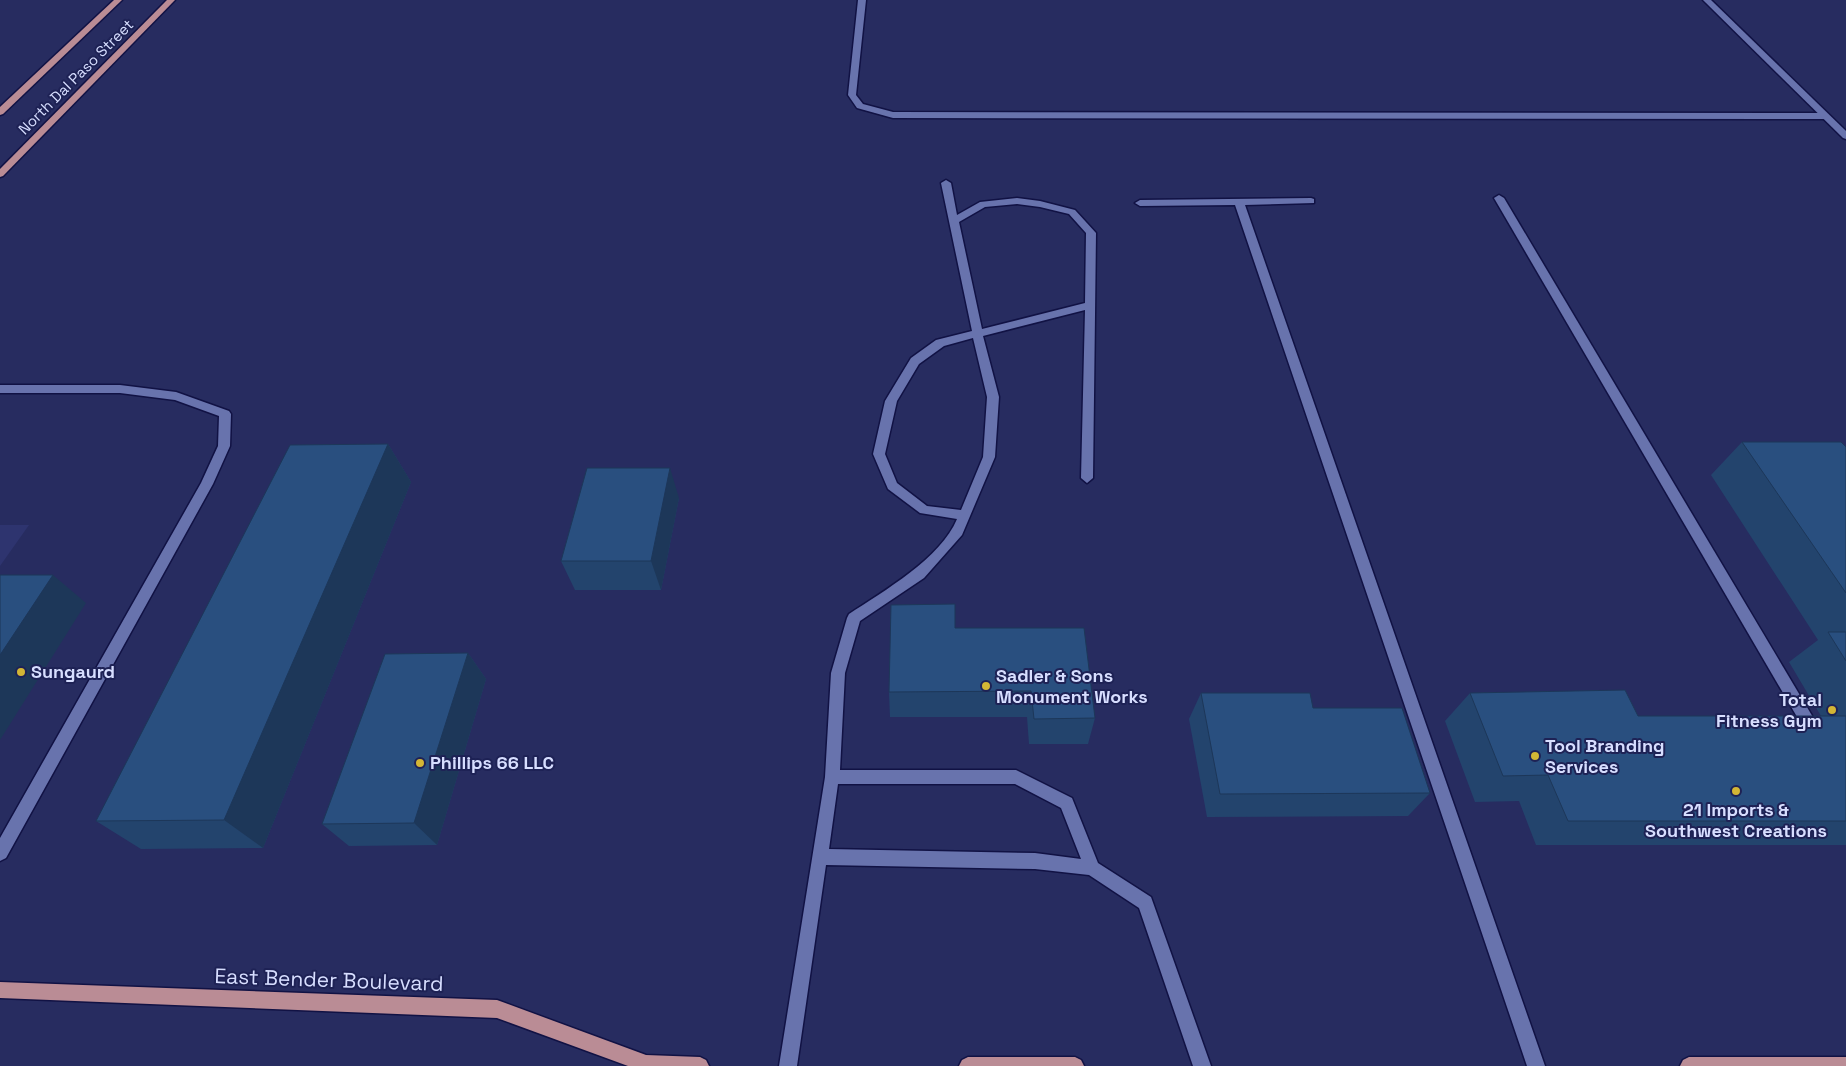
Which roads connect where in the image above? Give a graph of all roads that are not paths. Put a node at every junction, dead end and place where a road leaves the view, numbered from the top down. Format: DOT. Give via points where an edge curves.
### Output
graph roads {
  1 [pos="118,0"];
  2 [pos="171,0"];
  3 [pos="862,0"];
  4 [pos="1707,0"];
  5 [pos="0,112"];
  6 [pos="1825,116"];
  7 [pos="1846,136"];
  8 [pos="0,174"];
  9 [pos="946,183"];
  10 [pos="1499,198"];
  11 [pos="1311,201"];
  12 [pos="1239,202"];
  13 [pos="1140,203"];
  14 [pos="954,221"];
  15 [pos="1090,305"];
  16 [pos="978,335"];
  17 [pos="0,389"];
  18 [pos="1087,478"];
  19 [pos="964,515"];
  20 [pos="1816,736"];
  21 [pos="832,777"];
  22 [pos="0,853"];
  23 [pos="819,856"];
  24 [pos="1092,868"];
  25 [pos="0,990"];
  26 [pos="643,1065"];
  27 [pos="700,1066"];
  28 [pos="788,1066"];
  29 [pos="968,1066"];
  30 [pos="1075,1066"];
  31 [pos="1202,1066"];
  32 [pos="1536,1066"];
  33 [pos="1689,1066"];
  34 [pos="1846,1066"];
  1 -- 5 [label="main road, North Dal Paso Street"];
  2 -- 8 [label="main road, North Dal Paso Street"];
  3 -- 6 [label="street" via="852,95 860,106 893,115"];
  4 -- 6 [label="street"];
  6 -- 7 [label="street"];
  9 -- 14 [label="street"];
  10 -- 20 [label="street"];
  11 -- 12 [label="street"];
  12 -- 13 [label="street"];
  12 -- 32 [label="street"];
  14 -- 15 [label="street" via="983,204 1017,201 1072,212 1091,232"];
  14 -- 16 [label="street"];
  15 -- 16 [label="street"];
  15 -- 18 [label="street"];
  16 -- 19 [label="street" via="993,397 989,457"];
  16 -- 19 [label="street" via="940,343 915,361 891,401 879,454 892,486 924,510"];
  17 -- 22 [label="street" via="120,389 176,396 224,414 224,446 207,484"];
  19 -- 21 [label="street" via="958,532 919,574 854,618 838,672"];
  21 -- 23 [label="street"];
  21 -- 24 [label="street" via="1016,777 1067,803"];
  23 -- 24 [label="street" via="1035,861"];
  23 -- 28 [label="street"];
  24 -- 31 [label="street" via="1145,903"];
  25 -- 26 [label="main road, East Bender Boulevard" via="497,1008"];
  26 -- 27 [label="main road, East Bender Boulevard"];
  29 -- 30 [label="main road"];
  33 -- 34 [label="main road"];
}
